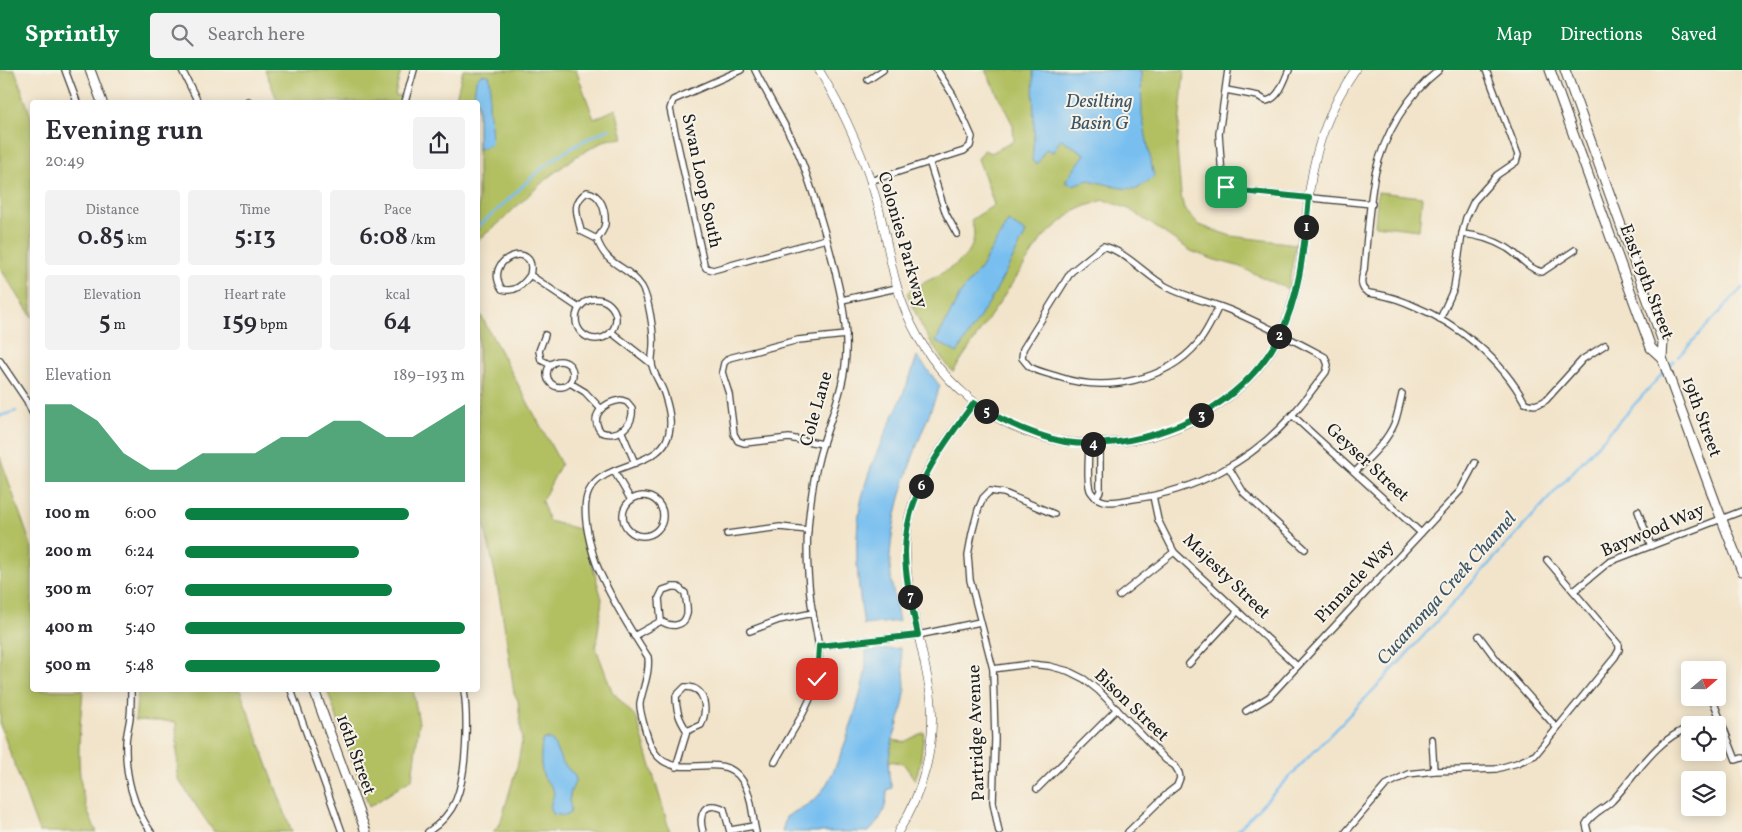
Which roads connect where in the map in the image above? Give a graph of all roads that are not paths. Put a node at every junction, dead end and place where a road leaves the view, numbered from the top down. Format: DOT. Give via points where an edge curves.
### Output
graph roads {
  1 [pos="65,70"];
  2 [pos="90,70"];
  3 [pos="182,70"];
  4 [pos="414,70"];
  5 [pos="742,70"];
  6 [pos="755,70"];
  7 [pos="819,70"];
  8 [pos="883,70"];
  9 [pos="937,70"];
  10 [pos="1228,70"];
  11 [pos="1290,70"];
  12 [pos="1355,70"];
  13 [pos="1439,70"];
  14 [pos="1486,70"];
  15 [pos="1550,70"];
  16 [pos="1565,70"];
  17 [pos="868,80"];
  18 [pos="1226,90"];
  19 [pos="76,100"];
  20 [pos="101,100"];
  21 [pos="197,100"];
  22 [pos="406,100"];
  23 [pos="929,161"];
  24 [pos="870,181"];
  25 [pos="1309,198"];
  26 [pos="1372,204"];
  27 [pos="957,234"];
  28 [pos="1462,234"];
  29 [pos="597,239"];
  30 [pos="826,239"];
  31 [pos="1575,250"];
  32 [pos="530,275"];
  33 [pos="897,288"];
  34 [pos="842,300"];
  35 [pos="1219,306"];
  36 [pos="579,308"];
  37 [pos="1440,319"];
  38 [pos="611,332"];
  39 [pos="545,335"];
  40 [pos="846,335"];
  41 [pos="1280,335"];
  42 [pos="1605,345"];
  43 [pos="1662,358"];
  44 [pos="0,361"];
  45 [pos="652,364"];
  46 [pos="550,365"];
  47 [pos="570,383"];
  48 [pos="1402,394"];
  49 [pos="974,403"];
  50 [pos="30,408"];
  51 [pos="600,409"];
  52 [pos="1292,415"];
  53 [pos="621,430"];
  54 [pos="823,444"];
  55 [pos="1089,444"];
  56 [pos="1100,444"];
  57 [pos="636,463"];
  58 [pos="1475,463"];
  59 [pos="1229,468"];
  60 [pos="614,471"];
  61 [pos="1355,472"];
  62 [pos="1153,496"];
  63 [pos="1096,498"];
  64 [pos="631,500"];
  65 [pos="1638,511"];
  66 [pos="1742,511"];
  67 [pos="1054,514"];
  68 [pos="1721,518"];
  69 [pos="808,530"];
  70 [pos="1421,533"];
  71 [pos="727,534"];
  72 [pos="1651,546"];
  73 [pos="1305,549"];
  74 [pos="1174,552"];
  75 [pos="1548,560"];
  76 [pos="1742,572"];
  77 [pos="1574,591"];
  78 [pos="1119,596"];
  79 [pos="1238,612"];
  80 [pos="813,613"];
  81 [pos="661,621"];
  82 [pos="980,622"];
  83 [pos="750,631"];
  84 [pos="918,635"];
  85 [pos="634,636"];
  86 [pos="1479,636"];
  87 [pos="819,646"];
  88 [pos="1189,664"];
  89 [pos="1297,666"];
  90 [pos="992,669"];
  91 [pos="131,692"];
  92 [pos="292,692"];
  93 [pos="315,692"];
  94 [pos="464,692"];
  95 [pos="1117,710"];
  96 [pos="1246,711"];
  97 [pos="1556,728"];
  98 [pos="687,731"];
  99 [pos="1681,731"];
  100 [pos="1726,735"];
  101 [pos="1432,739"];
  102 [pos="1742,758"];
  103 [pos="775,762"];
  104 [pos="676,767"];
  105 [pos="1434,770"];
  106 [pos="1038,789"];
  107 [pos="755,829"];
  108 [pos="730,831"];
  109 [pos="151,832"];
  110 [pos="342,832"];
  111 [pos="366,832"];
  112 [pos="428,832"];
  113 [pos="703,832"];
  114 [pos="898,832"];
  115 [pos="999,832"];
  116 [pos="1128,832"];
  117 [pos="1346,832"];
  118 [pos="1588,832"];
  1 -- 19 [label="street"];
  2 -- 20 [label="main road"];
  3 -- 21 [label="street"];
  4 -- 22 [label="street"];
  5 -- 30 [label="street, Swan Loop South" via="673,100 670,109 702,260 706,268 713,270"];
  6 -- 30 [label="street, Cole Lane" via="798,152"];
  7 -- 24 [label="street, Colonies Parkway" via="841,110"];
  8 -- 17 [label="street"];
  9 -- 23 [label="street" via="972,137 970,146 964,151"];
  10 -- 18 [label="street"];
  11 -- 18 [label="street" via="1272,100"];
  12 -- 25 [label="street, Colonies Parkway" via="1341,91 1324,130"];
  13 -- 26 [label="street" via="1417,91 1391,130 1375,174"];
  14 -- 28 [label="street" via="1518,154 1516,162 1492,180 1474,201"];
  15 -- 43 [label="main road, East 19th Street" via="1651,348"];
  16 -- 43 [label="main road, East 19th Street" via="1663,342"];
  18 -- 25 [label="street" via="1220,134 1222,176 1226,187"];
  23 -- 24 [label="street"];
  23 -- 27 [label="street" via="946,214"];
  24 -- 33 [label="street, Colonies Parkway"];
  25 -- 26 [label="street"];
  25 -- 41 [label="street, Colonies Parkway" via="1299,277"];
  26 -- 37 [label="street" via="1360,280 1362,287 1369,293 1409,304"];
  28 -- 31 [label="street" via="1500,245 1532,270 1542,272"];
  28 -- 37 [label="street" via="1454,288"];
  29 -- 29 [label="street" via="605,225 604,211 600,198 587,192 576,204 577,216 581,231"];
  29 -- 45 [label="street" via="608,259 632,274 643,289 653,328"];
  30 -- 34 [label="street, Cole Lane"];
  32 -- 32 [label="street" via="532,269 526,257 514,255 502,262 498,283 502,289 513,290"];
  32 -- 36 [label="street"];
  33 -- 34 [label="street"];
  33 -- 49 [label="street, Colonies Parkway" via="927,352"];
  34 -- 40 [label="street, Cole Lane"];
  35 -- 35 [label="street" via="1154,280 1112,248 1103,246 1072,272 1023,349 1022,358 1030,367 1082,383 1109,384 1135,380 1180,359 1197,344"];
  35 -- 41 [label="street"];
  36 -- 38 [label="street" via="576,321 587,337 600,338"];
  36 -- 38 [label="street" via="589,300 608,303 616,320"];
  37 -- 42 [label="street" via="1493,359 1525,403 1532,406 1546,400 1583,359"];
  38 -- 45 [label="street"];
  39 -- 46 [label="street" via="539,351 541,360"];
  40 -- 54 [label="street, Cole Lane" via="845,366 838,402"];
  40 -- 54 [label="street" via="798,340 729,358 722,372 738,441 789,438"];
  41 -- 52 [label="street" via="1325,357 1328,365"];
  41 -- 56 [label="street, Colonies Parkway" via="1248,379 1209,411 1158,433"];
  43 -- 68 [label="main road, 19th Street"];
  44 -- 50 [label="street"];
  45 -- 57 [label="street" via="664,394 670,426 667,441 656,453"];
  46 -- 47 [label="street" via="558,361 567,363 573,375"];
  46 -- 47 [label="street" via="547,377 551,384 562,387"];
  47 -- 51 [label="street" via="585,392"];
  48 -- 61 [label="street" via="1391,429"];
  49 -- 55 [label="street, Colonies Parkway" via="1032,433"];
  49 -- 84 [label="street" via="925,476 910,517 905,551"];
  51 -- 53 [label="street" via="596,419 601,432 612,434"];
  51 -- 53 [label="street" via="615,401 627,402 632,408 632,421"];
  52 -- 59 [label="street" via="1260,446"];
  52 -- 61 [label="street, Geyser Street"];
  53 -- 57 [label="street"];
  54 -- 69 [label="street, Cole Lane"];
  55 -- 56 [label="street, Colonies Parkway"];
  55 -- 63 [label="street" via="1089,490"];
  56 -- 63 [label="street" via="1100,491"];
  57 -- 60 [label="street"];
  58 -- 70 [label="street, Pinnacle Way" via="1460,491"];
  59 -- 62 [label="street" via="1185,488"];
  59 -- 73 [label="street" via="1244,493"];
  60 -- 64 [label="street"];
  60 -- 85 [label="street" via="598,479 588,492 585,513 600,574"];
  61 -- 70 [label="street, Geyser Street"];
  62 -- 63 [label="street" via="1106,502"];
  62 -- 74 [label="street, Majesty Street" via="1158,520"];
  64 -- 64 [label="street" via="624,511 629,530 641,536 654,532 663,517 659,505 649,497"];
  65 -- 72 [label="street"];
  66 -- 68 [label="street, Baywood Way"];
  67 -- 82 [label="street, Partridge Avenue" via="1004,493 990,491 983,498 968,555"];
  68 -- 72 [label="street, Baywood Way"];
  68 -- 76 [label="main road, 19th Street"];
  69 -- 71 [label="street" via="780,527"];
  69 -- 80 [label="street, Cole Lane"];
  70 -- 89 [label="street, Pinnacle Way"];
  72 -- 77 [label="street, Baywood Way" via="1609,562"];
  74 -- 78 [label="street"];
  74 -- 79 [label="street, Majesty Street"];
  75 -- 77 [label="street"];
  77 -- 97 [label="street" via="1619,650"];
  79 -- 88 [label="street"];
  79 -- 89 [label="street, Majesty Street"];
  80 -- 83 [label="street" via="779,620"];
  80 -- 87 [label="street, Cole Lane"];
  81 -- 81 [label="street" via="668,626 676,625 687,615 685,593 678,587 663,590 659,598"];
  81 -- 85 [label="street"];
  82 -- 84 [label="street"];
  82 -- 90 [label="street, Partridge Avenue"];
  84 -- 87 [label="street"];
  84 -- 114 [label="street" via="931,698 932,723 926,772 911,812"];
  85 -- 104 [label="street" via="648,657 640,705 650,744 660,760"];
  86 -- 97 [label="street"];
  87 -- 103 [label="street, Cole Lane" via="817,679"];
  89 -- 96 [label="street, Pinnacle Way" via="1269,697"];
  90 -- 95 [label="street, Bison Street" via="1030,664 1068,671 1084,679"];
  90 -- 115 [label="street, Partridge Avenue" via="993,802"];
  91 -- 109 [label="street" via="126,768 134,802"];
  92 -- 110 [label="street"];
  93 -- 111 [label="main road, 16th Street"];
  94 -- 112 [label="street" via="466,744 461,783 456,801 448,813"];
  95 -- 106 [label="street"];
  95 -- 116 [label="street, Bison Street" via="1175,766 1180,778 1177,786"];
  97 -- 105 [label="street" via="1535,754 1517,763 1496,769"];
  98 -- 98 [label="street" via="701,725 706,716 700,691 693,687 685,687 676,696 678,714"];
  98 -- 104 [label="street"];
  99 -- 118 [label="street" via="1661,744 1610,802 1593,814 1586,824"];
  100 -- 102 [label="street" via="1736,760"];
  101 -- 105 [label="street"];
  104 -- 107 [label="street" via="724,766 736,772 746,788"];
  105 -- 117 [label="street" via="1408,774 1386,785"];
  107 -- 108 [label="street"];
  108 -- 113 [label="street" via="724,809 717,806 703,810 700,815"];
}
